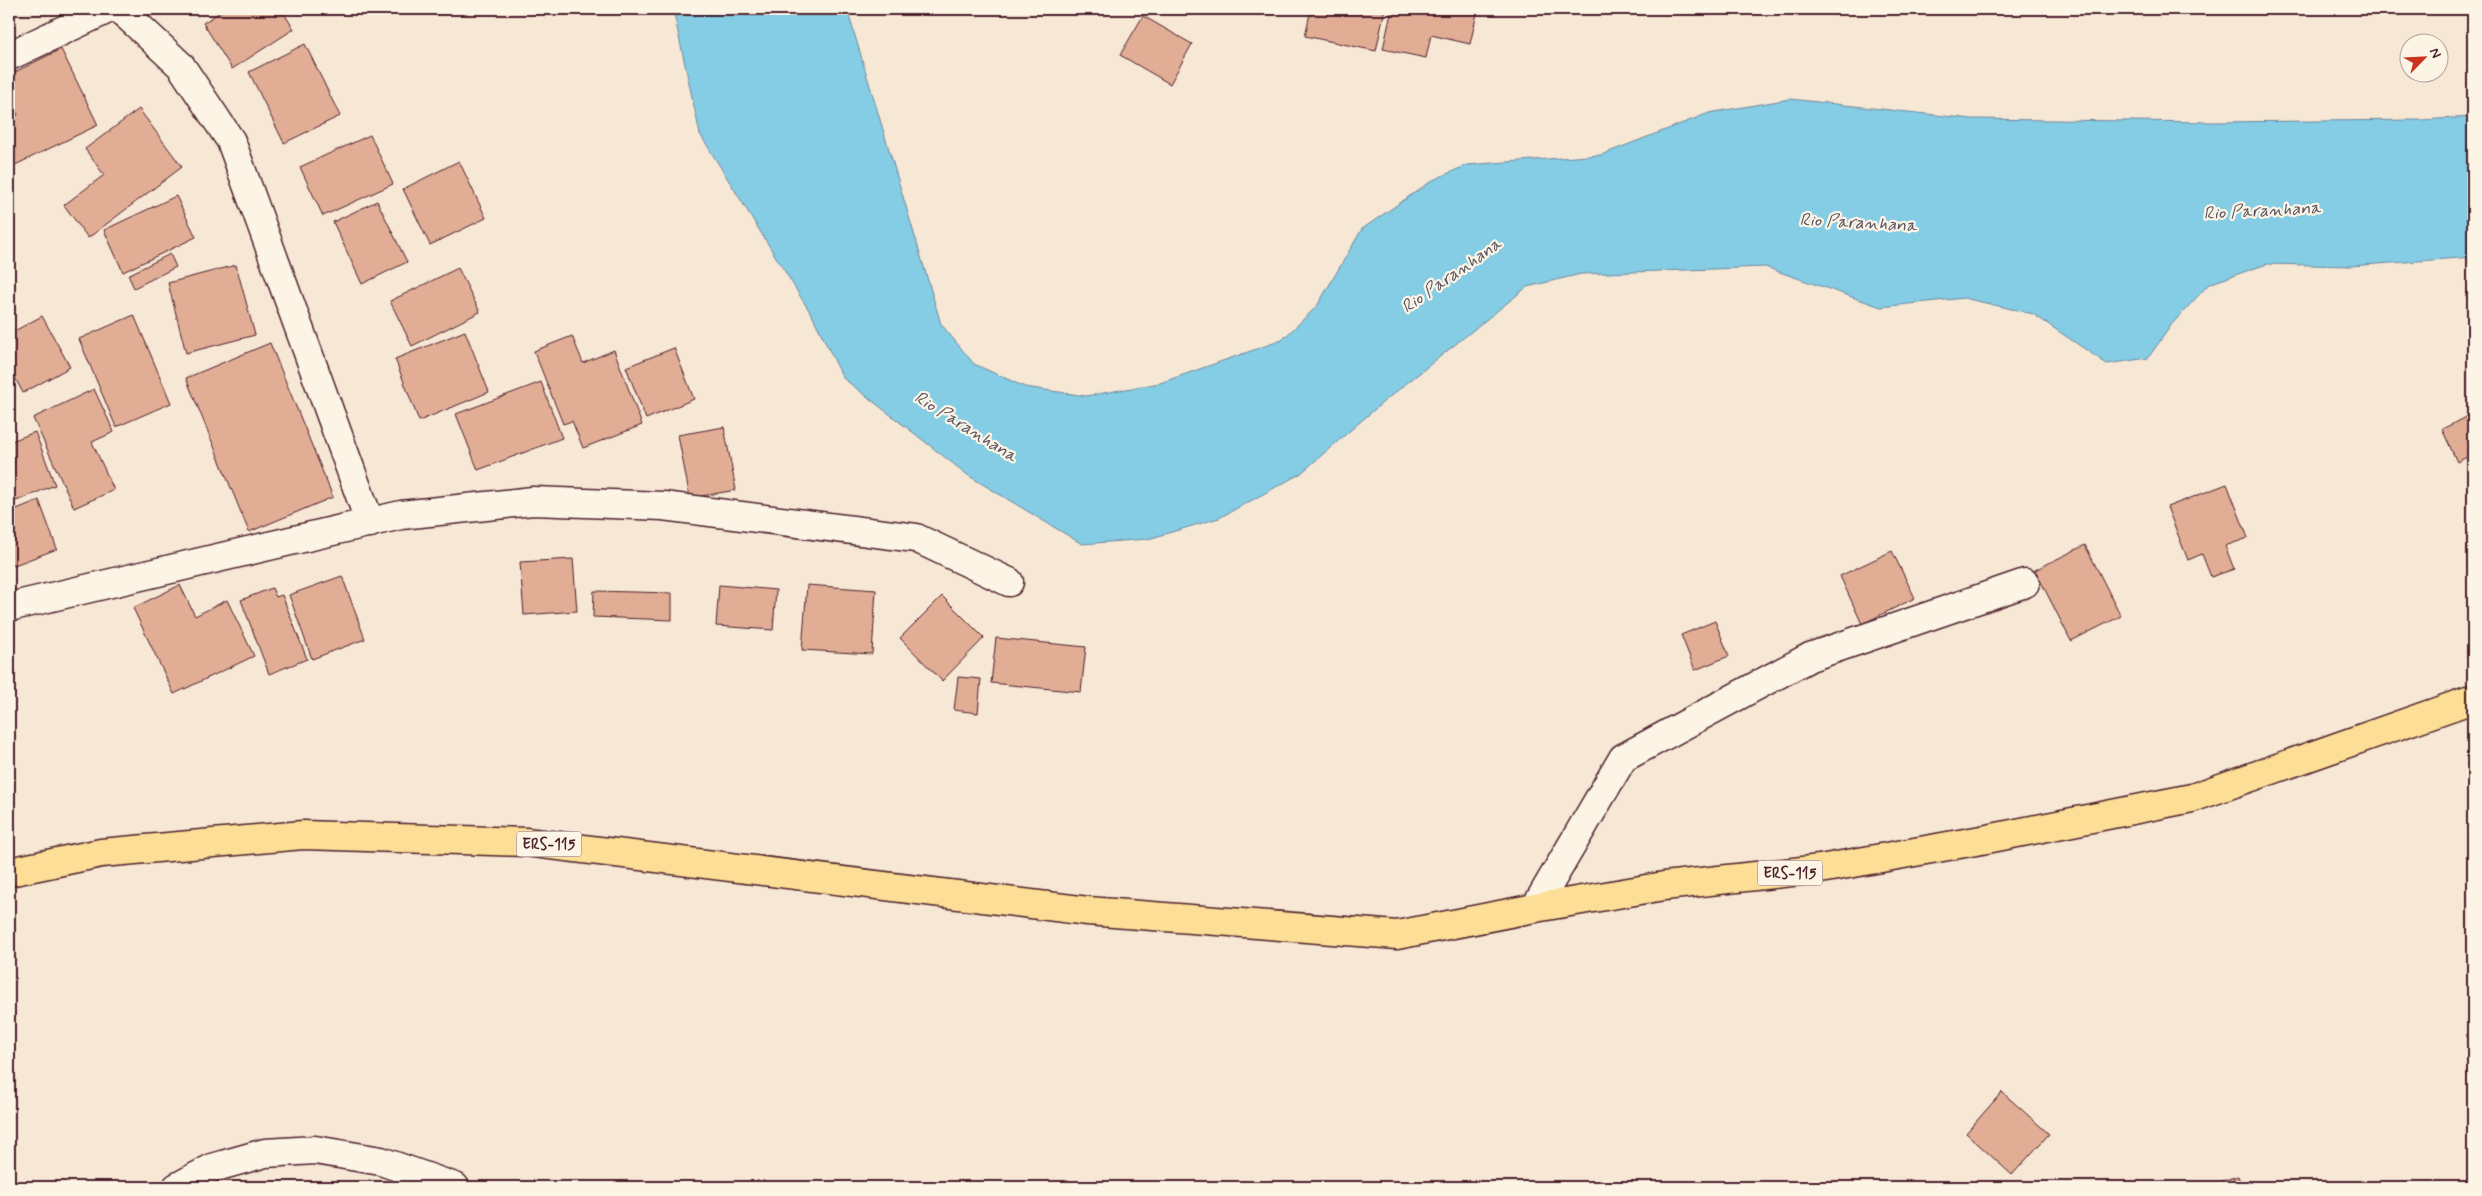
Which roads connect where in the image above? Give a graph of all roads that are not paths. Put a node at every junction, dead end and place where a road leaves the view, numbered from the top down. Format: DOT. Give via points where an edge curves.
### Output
graph roads {
  1 [pos="108,9"];
  2 [pos="120,9"];
  3 [pos="9,56"];
  4 [pos="370,523"];
  5 [pos="1009,582"];
  6 [pos="2025,583"];
  7 [pos="9,607"];
  8 [pos="2473,699"];
  9 [pos="9,872"];
  10 [pos="1535,908"];
  11 [pos="176,1187"];
  12 [pos="455,1187"];
  1 -- 3 [label="street"];
  2 -- 4 [label="street" via="181,66 231,141"];
  4 -- 5 [label="street" via="401,515 533,501 663,506 916,538"];
  4 -- 7 [label="street"];
  6 -- 10 [label="street" via="1810,657 1623,758"];
  8 -- 10 [label="main road, ERS-115" via="2192,798 1820,870 1664,886"];
  9 -- 10 [label="main road, ERS-115" via="101,853 303,834 526,842 1088,911 1397,935"];
  11 -- 12 [label="street" via="212,1168 265,1153 315,1150 381,1160"];
}
